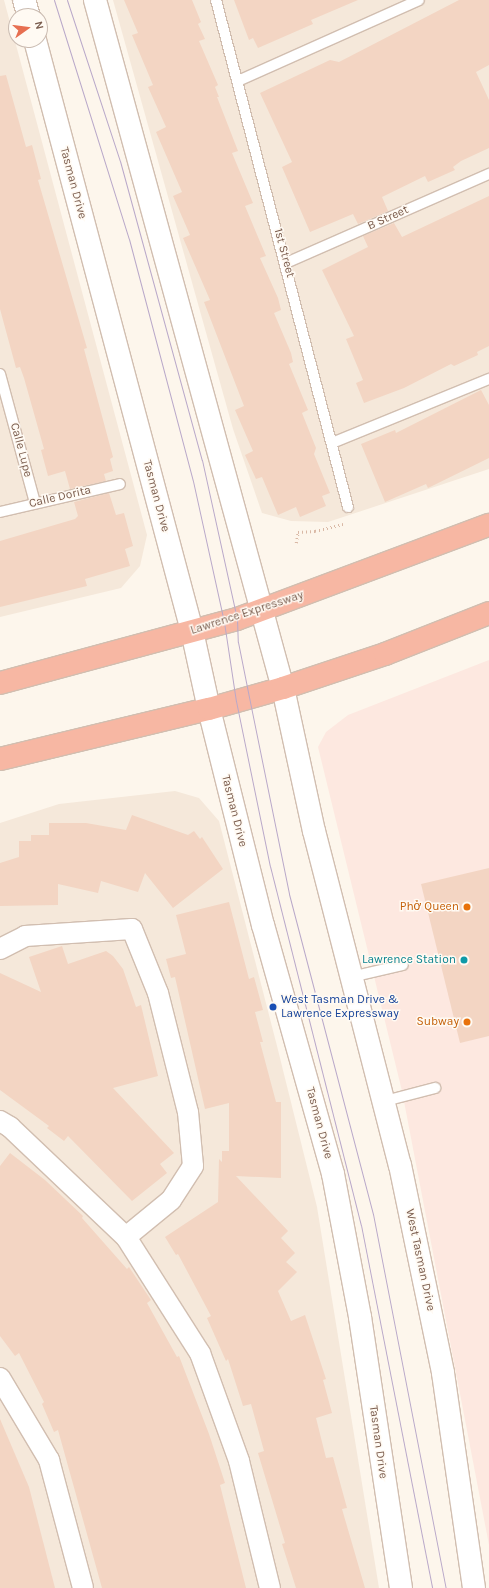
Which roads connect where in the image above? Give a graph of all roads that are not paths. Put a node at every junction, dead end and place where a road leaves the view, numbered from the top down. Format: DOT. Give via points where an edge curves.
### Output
graph roads {
  1 [pos="95,0"];
  2 [pos="216,0"];
  3 [pos="414,1"];
  4 [pos="37,48"];
  5 [pos="238,81"];
  6 [pos="489,174"];
  7 [pos="286,263"];
  8 [pos="0,374"];
  9 [pos="489,379"];
  10 [pos="332,443"];
  11 [pos="120,484"];
  12 [pos="35,503"];
  13 [pos="348,507"];
  14 [pos="0,512"];
  15 [pos="489,525"];
  16 [pos="262,610"];
  17 [pos="489,613"];
  18 [pos="192,631"];
  19 [pos="0,683"];
  20 [pos="283,688"];
  21 [pos="209,709"];
  22 [pos="0,759"];
  23 [pos="0,949"];
  24 [pos="403,965"];
  25 [pos="351,978"];
  26 [pos="435,1088"];
  27 [pos="385,1101"];
  28 [pos="0,1121"];
  29 [pos="126,1237"];
  30 [pos="0,1378"];
  31 [pos="83,1588"];
  32 [pos="270,1588"];
  33 [pos="401,1588"];
  34 [pos="474,1588"];
  1 -- 16 [label="main road"];
  2 -- 5 [label="lane, 1st Street"];
  3 -- 5 [label="lane"];
  4 -- 18 [label="main road, Tasman Drive"];
  5 -- 7 [label="lane, 1st Street"];
  6 -- 7 [label="lane, B Street"];
  7 -- 10 [label="lane, 1st Street"];
  8 -- 12 [label="lane, Calle Lupe"];
  9 -- 10 [label="lane"];
  10 -- 13 [label="lane, 1st Street"];
  11 -- 12 [label="lane, Calle Dorita"];
  12 -- 14 [label="lane, Calle Dorita"];
  15 -- 16 [label="highway, Lawrence Expressway"];
  16 -- 18 [label="highway, Lawrence Expressway"];
  16 -- 20 [label="main road"];
  17 -- 20 [label="highway" via="384,654"];
  18 -- 19 [label="highway, Lawrence Expressway"];
  18 -- 21 [label="main road, Tasman Drive"];
  20 -- 21 [label="highway"];
  20 -- 25 [label="main road" via="314,831"];
  21 -- 22 [label="highway"];
  21 -- 33 [label="main road, Tasman Drive" via="263,925 318,1117 348,1244"];
  23 -- 29 [label="street" via="25,936 132,929 158,993 186,1104 193,1166 171,1200"];
  24 -- 25 [label="lane"];
  25 -- 27 [label="main road"];
  26 -- 27 [label="lane"];
  27 -- 34 [label="main road, West Tasman Drive" via="443,1373"];
  28 -- 29 [label="street" via="10,1127"];
  29 -- 32 [label="street" via="200,1353 239,1461"];
  30 -- 31 [label="street" via="49,1460"];
}
